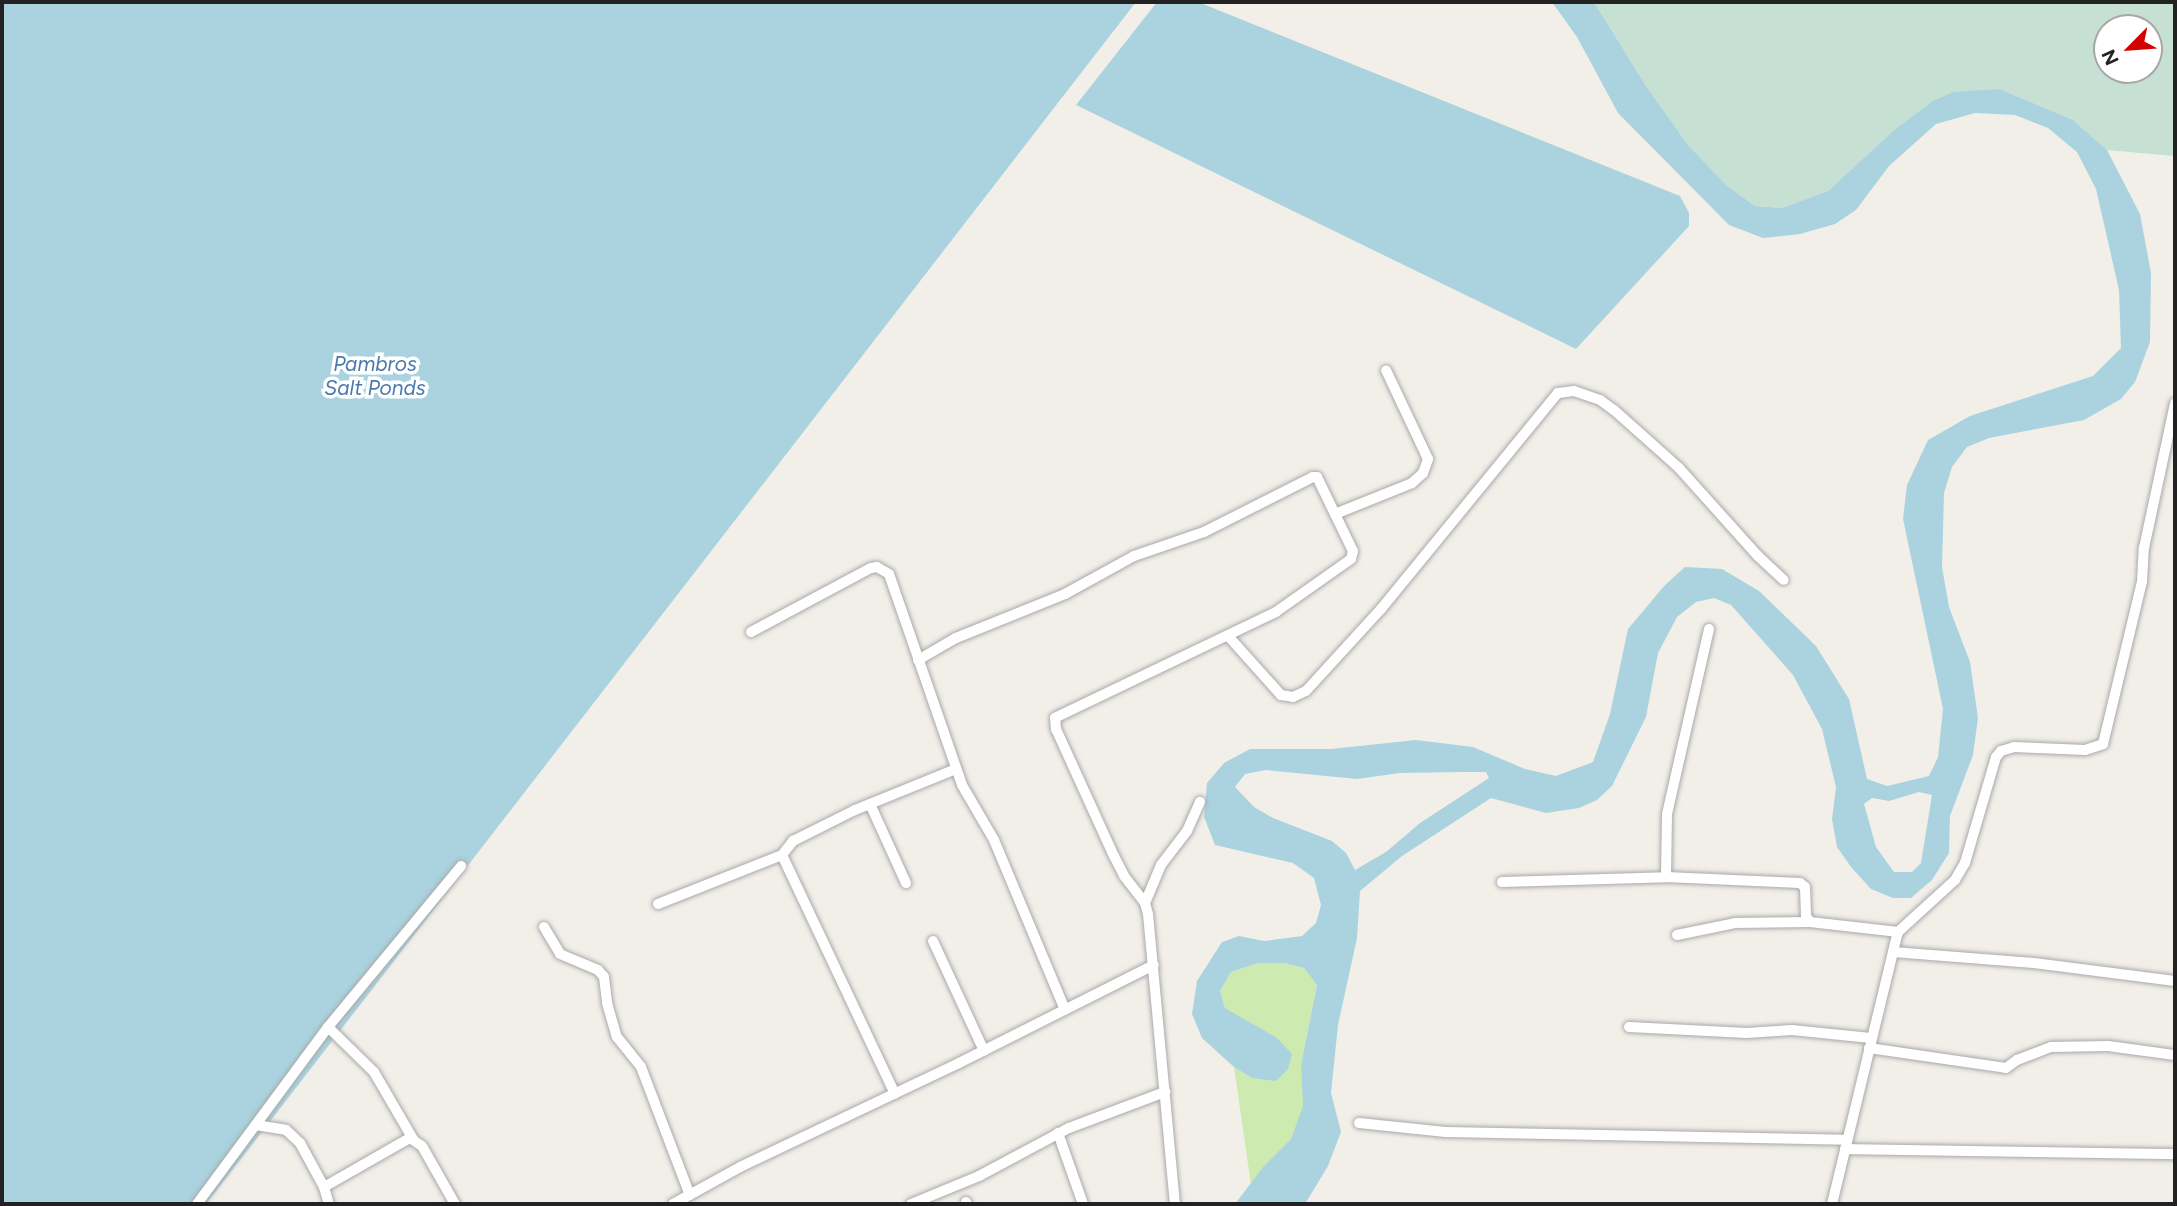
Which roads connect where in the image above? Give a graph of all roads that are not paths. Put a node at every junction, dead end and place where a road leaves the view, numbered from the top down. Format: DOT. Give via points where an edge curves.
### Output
graph roads {
  1 [pos="1386,370"];
  2 [pos="2175,403"];
  3 [pos="1335,514"];
  4 [pos="1784,579"];
  5 [pos="1709,629"];
  6 [pos="751,632"];
  7 [pos="1229,637"];
  8 [pos="918,660"];
  9 [pos="956,769"];
  10 [pos="1200,802"];
  11 [pos="870,804"];
  12 [pos="782,855"];
  13 [pos="461,866"];
  14 [pos="1666,877"];
  15 [pos="1502,882"];
  16 [pos="906,883"];
  17 [pos="1144,903"];
  18 [pos="659,904"];
  19 [pos="1810,922"];
  20 [pos="544,927"];
  21 [pos="1898,932"];
  22 [pos="1677,935"];
  23 [pos="933,941"];
  24 [pos="1893,951"];
  25 [pos="1154,965"];
  26 [pos="2175,981"];
  27 [pos="1065,1010"];
  28 [pos="328,1027"];
  29 [pos="1629,1027"];
  30 [pos="1870,1043"];
  31 [pos="984,1051"];
  32 [pos="2175,1055"];
  33 [pos="1166,1092"];
  34 [pos="895,1094"];
  35 [pos="1359,1123"];
  36 [pos="256,1125"];
  37 [pos="1058,1133"];
  38 [pos="413,1139"];
  39 [pos="1846,1144"];
  40 [pos="2175,1154"];
  41 [pos="324,1187"];
  42 [pos="690,1195"];
  43 [pos="202,1201"];
  44 [pos="329,1204"];
  45 [pos="456,1204"];
  46 [pos="673,1204"];
  47 [pos="911,1204"];
  48 [pos="1083,1204"];
  49 [pos="1175,1204"];
  50 [pos="1832,1204"];
  1 -- 3 [label="street" via="1428,459 1423,473 1412,483"];
  2 -- 21 [label="street" via="2141,582 2103,744 2085,750 2014,747 2001,751 1965,863 1955,880"];
  3 -- 7 [label="street" via="1353,551 1351,559 1287,606"];
  3 -- 8 [label="street" via="1313,477 1203,532 1134,556 1065,594 956,638"];
  4 -- 7 [label="street" via="1679,468 1614,410 1574,391 1558,393 1381,609 1306,691 1293,697 1281,695"];
  5 -- 14 [label="street" via="1667,814"];
  6 -- 8 [label="street" via="877,567 888,575"];
  7 -- 17 [label="street" via="1055,718 1114,856"];
  8 -- 9 [label="street"];
  9 -- 11 [label="street"];
  9 -- 27 [label="street" via="994,839"];
  10 -- 17 [label="street" via="1187,831 1161,865"];
  11 -- 12 [label="street" via="793,841"];
  11 -- 16 [label="street"];
  12 -- 18 [label="street"];
  12 -- 34 [label="street"];
  13 -- 28 [label="street"];
  14 -- 15 [label="street"];
  14 -- 19 [label="street" via="1800,883 1805,887"];
  17 -- 25 [label="street"];
  19 -- 21 [label="street"];
  19 -- 22 [label="street" via="1735,923"];
  20 -- 42 [label="street" via="560,954 604,977 617,1037 641,1068"];
  21 -- 24 [label="street"];
  23 -- 31 [label="street"];
  24 -- 26 [label="street"];
  24 -- 30 [label="street"];
  25 -- 27 [label="street"];
  25 -- 33 [label="street"];
  27 -- 31 [label="street"];
  28 -- 36 [label="street"];
  28 -- 38 [label="street" via="374,1072"];
  29 -- 30 [label="street" via="1747,1033 1792,1030"];
  30 -- 32 [label="street" via="2006,1068 2051,1047 2108,1046"];
  30 -- 39 [label="street"];
  31 -- 34 [label="street"];
  33 -- 37 [label="street"];
  33 -- 49 [label="street"];
  34 -- 42 [label="street" via="750,1161"];
  35 -- 39 [label="street" via="1446,1132"];
  36 -- 41 [label="street" via="286,1130 300,1143"];
  36 -- 43 [label="street"];
  37 -- 47 [label="street" via="979,1176"];
  37 -- 48 [label="street"];
  38 -- 41 [label="street"];
  38 -- 45 [label="street" via="422,1146"];
  39 -- 40 [label="street"];
  39 -- 50 [label="street"];
  41 -- 44 [label="street"];
  42 -- 46 [label="street"];
}
